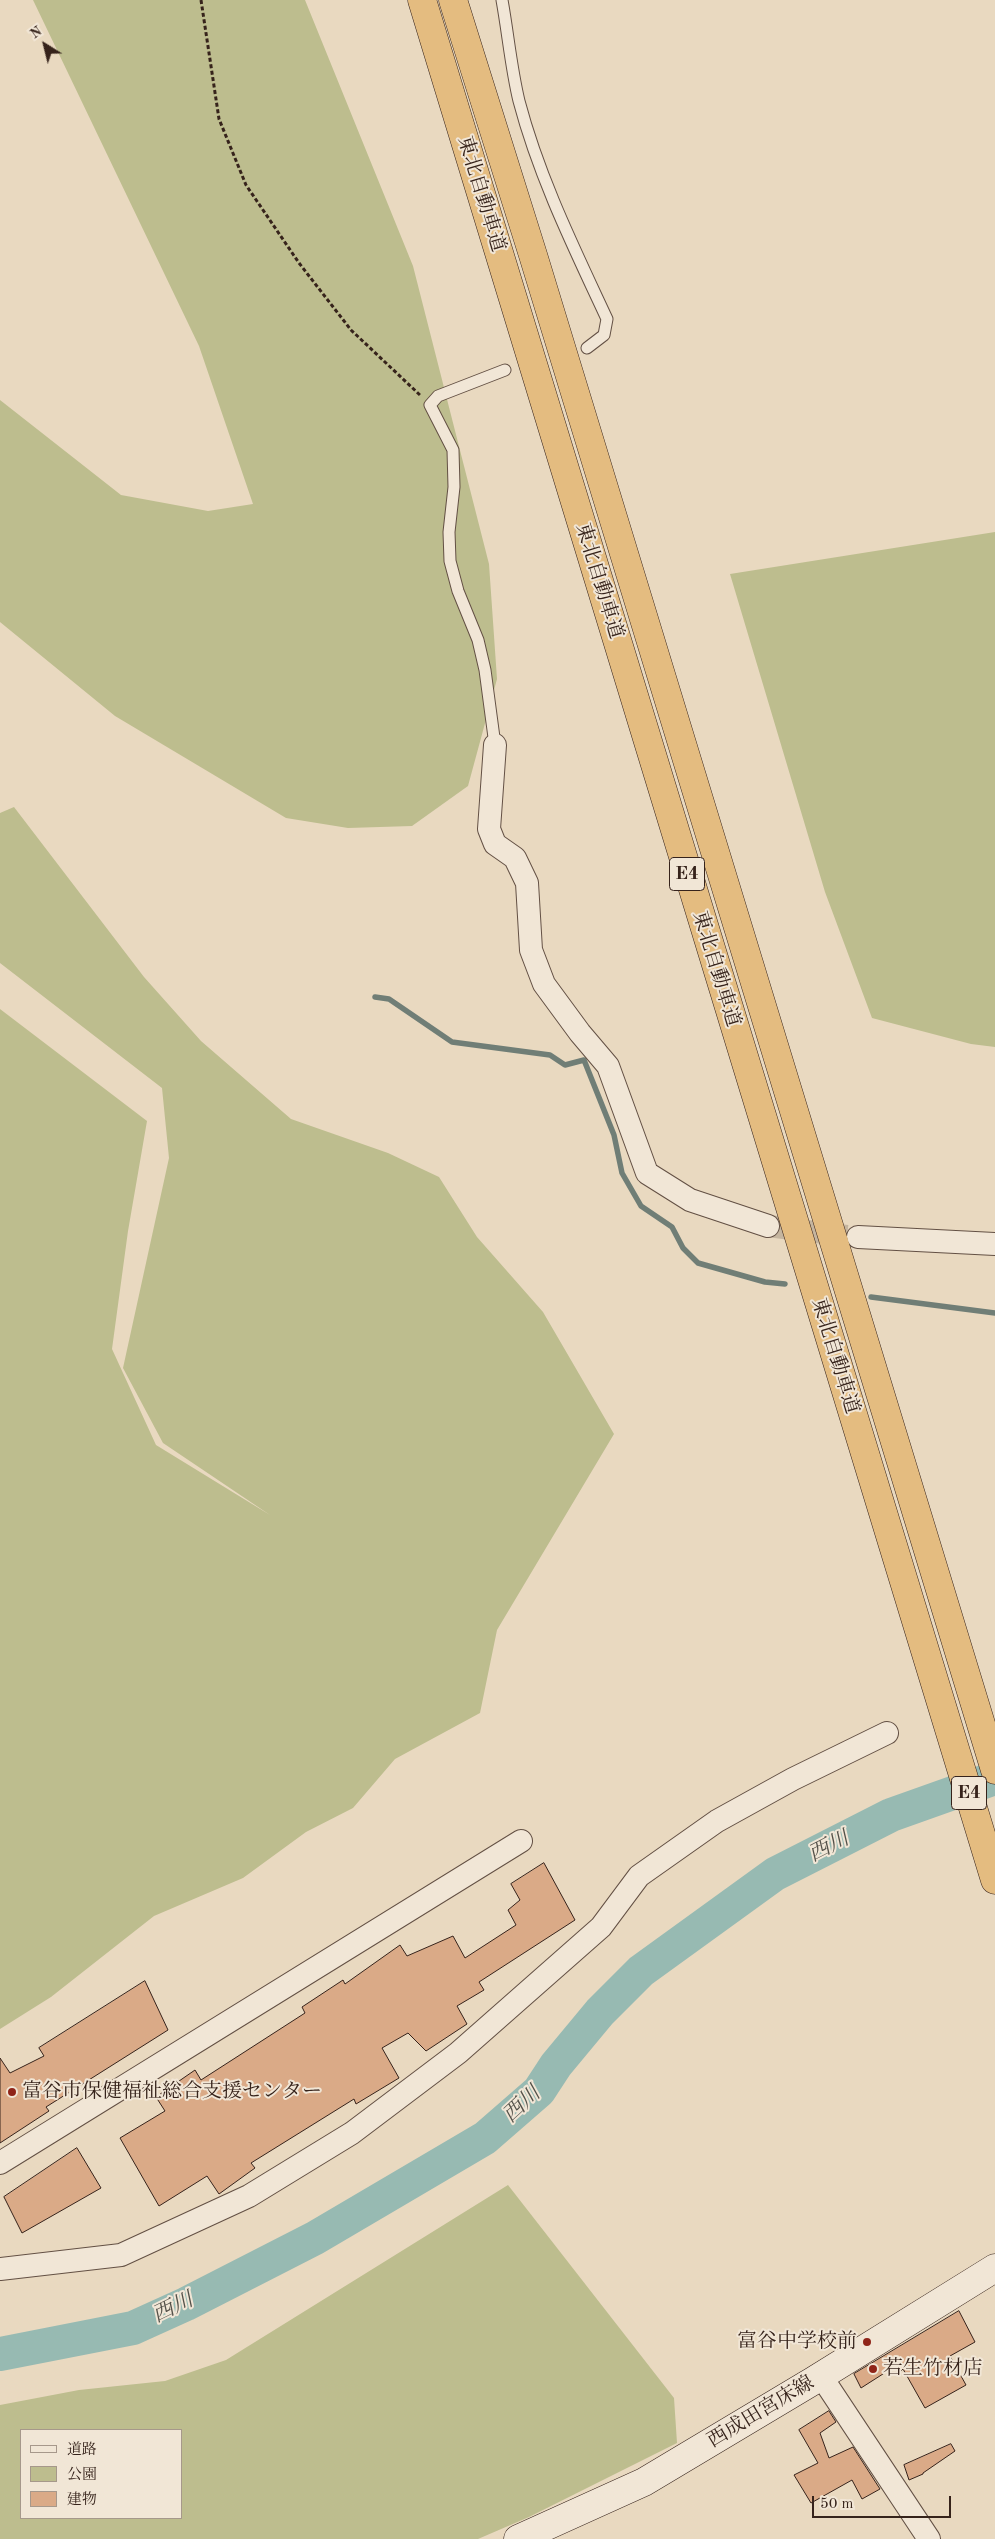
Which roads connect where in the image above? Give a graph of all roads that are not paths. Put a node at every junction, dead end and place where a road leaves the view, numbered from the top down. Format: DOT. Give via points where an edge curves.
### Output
graph roads {
  1 [pos="422,0"];
  2 [pos="453,0"];
  3 [pos="502,0"];
  4 [pos="587,348"];
  5 [pos="505,370"];
  6 [pos="495,745"];
  7 [pos="768,1226"];
  8 [pos="858,1237"];
  9 [pos="995,1244"];
  10 [pos="887,1732"];
  11 [pos="995,1770"];
  12 [pos="521,1841"];
  13 [pos="995,1880"];
  14 [pos="0,2163"];
  15 [pos="0,2268"];
  16 [pos="995,2268"];
  17 [pos="821,2376"];
  18 [pos="518,2539"];
  19 [pos="929,2539"];
  1 -- 13 [label="highway, 東北自動車道 / E4"];
  2 -- 11 [label="highway, 東北自動車道 / E4"];
  3 -- 4 [label="lane" via="519,100 534,146 558,214 607,319 604,336"];
  5 -- 6 [label="lane" via="438,396 430,405 453,450 450,561 478,640"];
  6 -- 7 [label="street" via="489,829 495,844 515,858 527,883 531,950 544,984 608,1066 647,1173 690,1200"];
  8 -- 9 [label="street"];
  10 -- 15 [label="street" via="717,1822 638,1876 601,1926 480,2034 352,2133 273,2182 121,2254"];
  12 -- 14 [label="street"];
  16 -- 17 [label="main road, 西成田宮床線"];
  17 -- 18 [label="main road, 西成田宮床線" via="644,2482"];
  17 -- 19 [label="street"];
}
